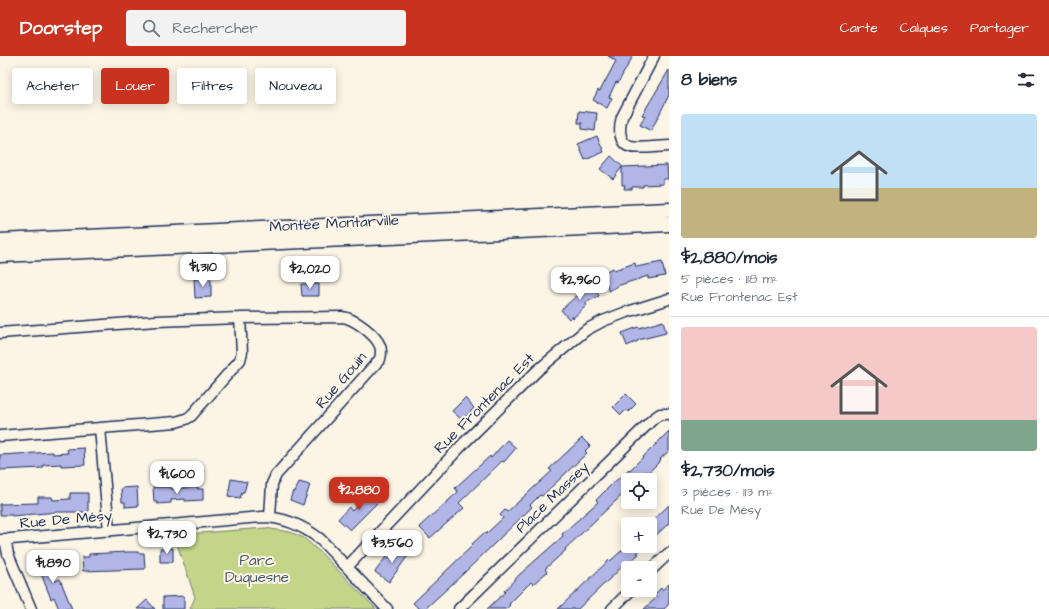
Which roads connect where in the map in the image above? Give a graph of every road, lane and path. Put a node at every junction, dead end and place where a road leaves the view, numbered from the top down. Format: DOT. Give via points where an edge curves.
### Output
graph roads {
  1 [pos="654,56"];
  2 [pos="669,146"];
  3 [pos="669,210"];
  4 [pos="669,224"];
  5 [pos="0,241"];
  6 [pos="0,255"];
  7 [pos="669,299"];
  8 [pos="240,318"];
  9 [pos="0,333"];
  10 [pos="669,414"];
  11 [pos="100,428"];
  12 [pos="0,436"];
  13 [pos="270,517"];
  14 [pos="109,531"];
  15 [pos="3,540"];
  16 [pos="669,553"];
  17 [pos="657,565"];
  18 [pos="346,567"];
  19 [pos="624,597"];
  20 [pos="31,609"];
  21 [pos="387,609"];
  22 [pos="459,609"];
  23 [pos="612,609"];
  1 -- 2 [label="street" via="622,117 621,135 624,143 631,147"];
  3 -- 5 [label="street, Montée Montarville"];
  4 -- 6 [label="street, Montée Montarville"];
  7 -- 18 [label="street, Rue Frontenac Est" via="603,320 586,330 538,370 465,442"];
  8 -- 9 [label="street, Rue Gouin"];
  8 -- 11 [label="street" via="240,360 189,418 176,422"];
  8 -- 13 [label="street, Rue Gouin" via="348,318 357,322 374,337 382,350 377,364 276,476 272,484"];
  10 -- 22 [label="street, Place Massey" via="660,414 653,419"];
  11 -- 12 [label="street"];
  11 -- 14 [label="street"];
  13 -- 14 [label="street, Rue De Mésy"];
  13 -- 18 [label="street, Rue De Mésy" via="308,529"];
  14 -- 15 [label="street, Rue De Mésy"];
  15 -- 20 [label="street"];
  16 -- 17 [label="street"];
  18 -- 21 [label="street, Rue De Mésy"];
  19 -- 23 [label="street"];
}
